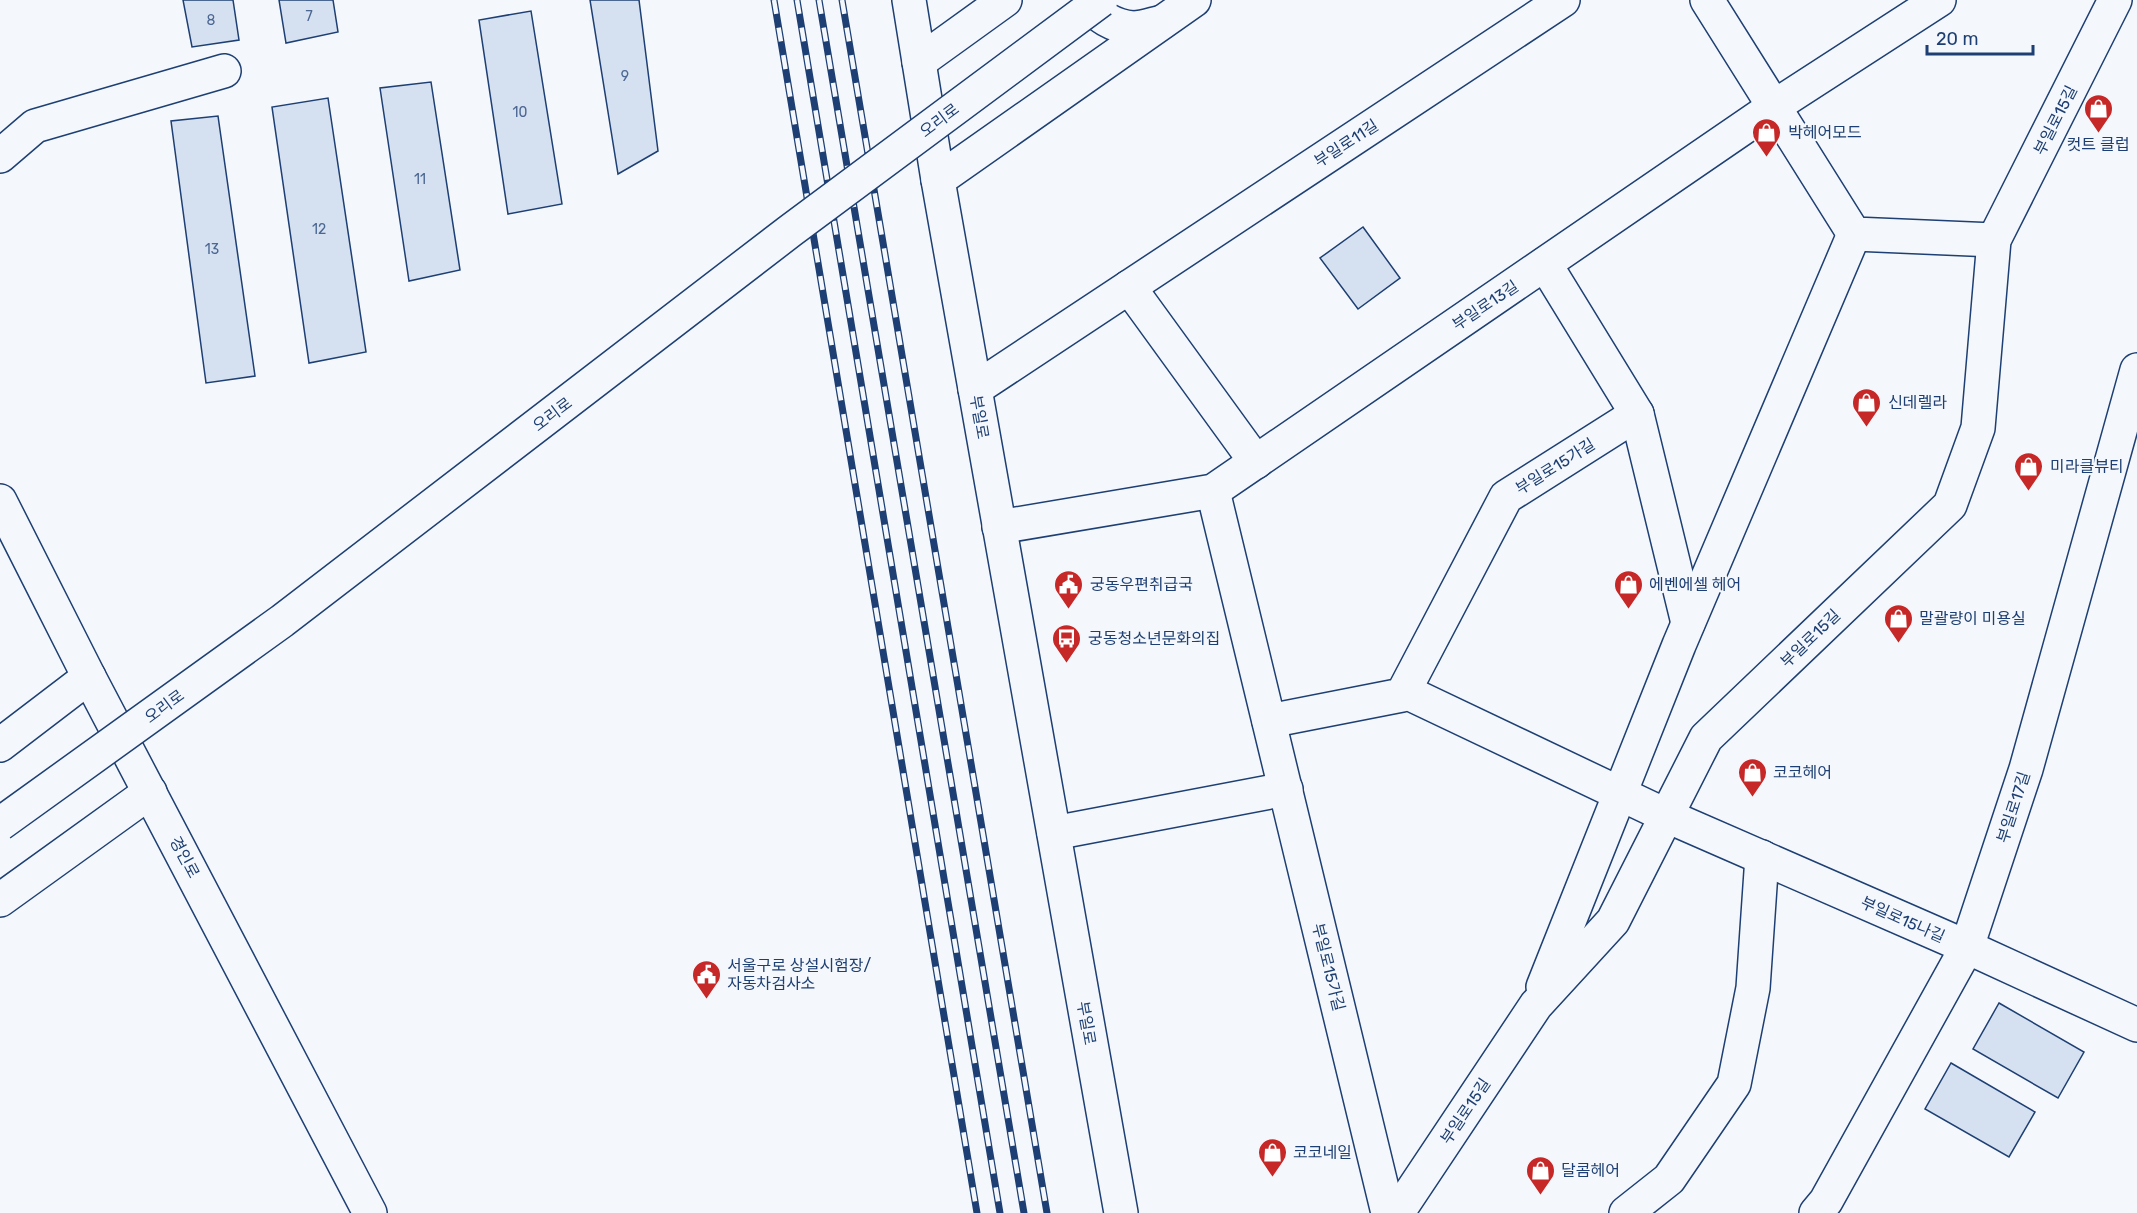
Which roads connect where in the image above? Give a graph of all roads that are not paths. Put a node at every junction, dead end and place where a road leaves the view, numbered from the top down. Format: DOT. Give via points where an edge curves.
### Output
graph roads {
  1 [pos="909,0"];
  2 [pos="1005,0"];
  3 [pos="1089,0"];
  4 [pos="1101,0"];
  5 [pos="1194,0"];
  6 [pos="1563,0"];
  7 [pos="1707,0"];
  8 [pos="1939,0"];
  9 [pos="2115,0"];
  10 [pos="1162,22"];
  11 [pos="919,62"];
  12 [pos="224,71"];
  13 [pos="1775,106"];
  14 [pos="0,156"];
  15 [pos="939,180"];
  16 [pos="1854,234"];
  17 [pos="1994,240"];
  18 [pos="1545,264"];
  19 [pos="1130,286"];
  20 [pos="2137,370"];
  21 [pos="975,389"];
  22 [pos="1637,414"];
  23 [pos="1256,462"];
  24 [pos="1213,491"];
  25 [pos="0,501"];
  26 [pos="999,527"];
  27 [pos="1688,623"];
  28 [pos="89,677"];
  29 [pos="1404,691"];
  30 [pos="1269,721"];
  31 [pos="0,745"];
  32 [pos="1286,789"];
  33 [pos="150,792"];
  34 [pos="1619,793"];
  35 [pos="1667,816"];
  36 [pos="0,824"];
  37 [pos="1054,833"];
  38 [pos="1762,857"];
  39 [pos="0,900"];
  40 [pos="1967,947"];
  41 [pos="1536,1005"];
  42 [pos="2137,1025"];
  43 [pos="370,1213"];
  44 [pos="1121,1213"];
  45 [pos="1389,1213"];
  46 [pos="1626,1213"];
  47 [pos="1816,1213"];
  1 -- 11 [label="street, 부일로"];
  2 -- 11 [label="street"];
  3 -- 10 [label="street" via="1090,7 1110,22 1133,28"];
  4 -- 36 [label="street, 오리로, bridge" via="790,231 282,621"];
  5 -- 10 [label="street"];
  6 -- 19 [label="street, 부일로11길"];
  7 -- 13 [label="street"];
  8 -- 13 [label="street, 부일로13길"];
  9 -- 17 [label="street, 부일로15길"];
  10 -- 15 [label="street"];
  11 -- 15 [label="street, 부일로"];
  12 -- 14 [label="street" via="35,126"];
  13 -- 16 [label="street"];
  13 -- 18 [label="street, 부일로13길"];
  15 -- 21 [label="street, 부일로"];
  16 -- 17 [label="street"];
  16 -- 27 [label="street, 부일로15길"];
  17 -- 35 [label="street, 부일로15길" via="1978,428 1950,506 1706,738"];
  18 -- 22 [label="street"];
  18 -- 23 [label="street, 부일로13길"];
  19 -- 21 [label="street, 부일로11길"];
  19 -- 23 [label="street"];
  20 -- 40 [label="street, 부일로17길" via="2026,769"];
  21 -- 26 [label="street, 부일로"];
  22 -- 27 [label="street"];
  22 -- 29 [label="street, 부일로15가길" via="1506,497"];
  23 -- 24 [label="street, 부일로13길"];
  24 -- 26 [label="street, 부일로13길"];
  24 -- 30 [label="street, 부일로15가길"];
  25 -- 28 [label="street, 경인로"];
  26 -- 37 [label="street, 부일로"];
  27 -- 34 [label="street, 부일로15길"];
  28 -- 31 [label="street"];
  28 -- 33 [label="street, 경인로"];
  29 -- 30 [label="street" via="1402,695"];
  29 -- 34 [label="street"];
  30 -- 32 [label="street, 부일로15가길"];
  32 -- 37 [label="street"];
  32 -- 45 [label="street, 부일로15가길"];
  33 -- 39 [label="street"];
  33 -- 43 [label="street, 경인로"];
  34 -- 35 [label="street"];
  34 -- 41 [label="street, 부일로15길"];
  35 -- 38 [label="street, 부일로15나길"];
  35 -- 41 [label="street, 부일로15길" via="1613,921"];
  37 -- 44 [label="street, 부일로"];
  38 -- 40 [label="street, 부일로15나길"];
  38 -- 46 [label="street" via="1753,988 1734,1084 1669,1179"];
  40 -- 42 [label="street, 부일로15나길"];
  40 -- 47 [label="street, 부일로17길"];
  41 -- 45 [label="street, 부일로15길" via="1404,1203"];
}
